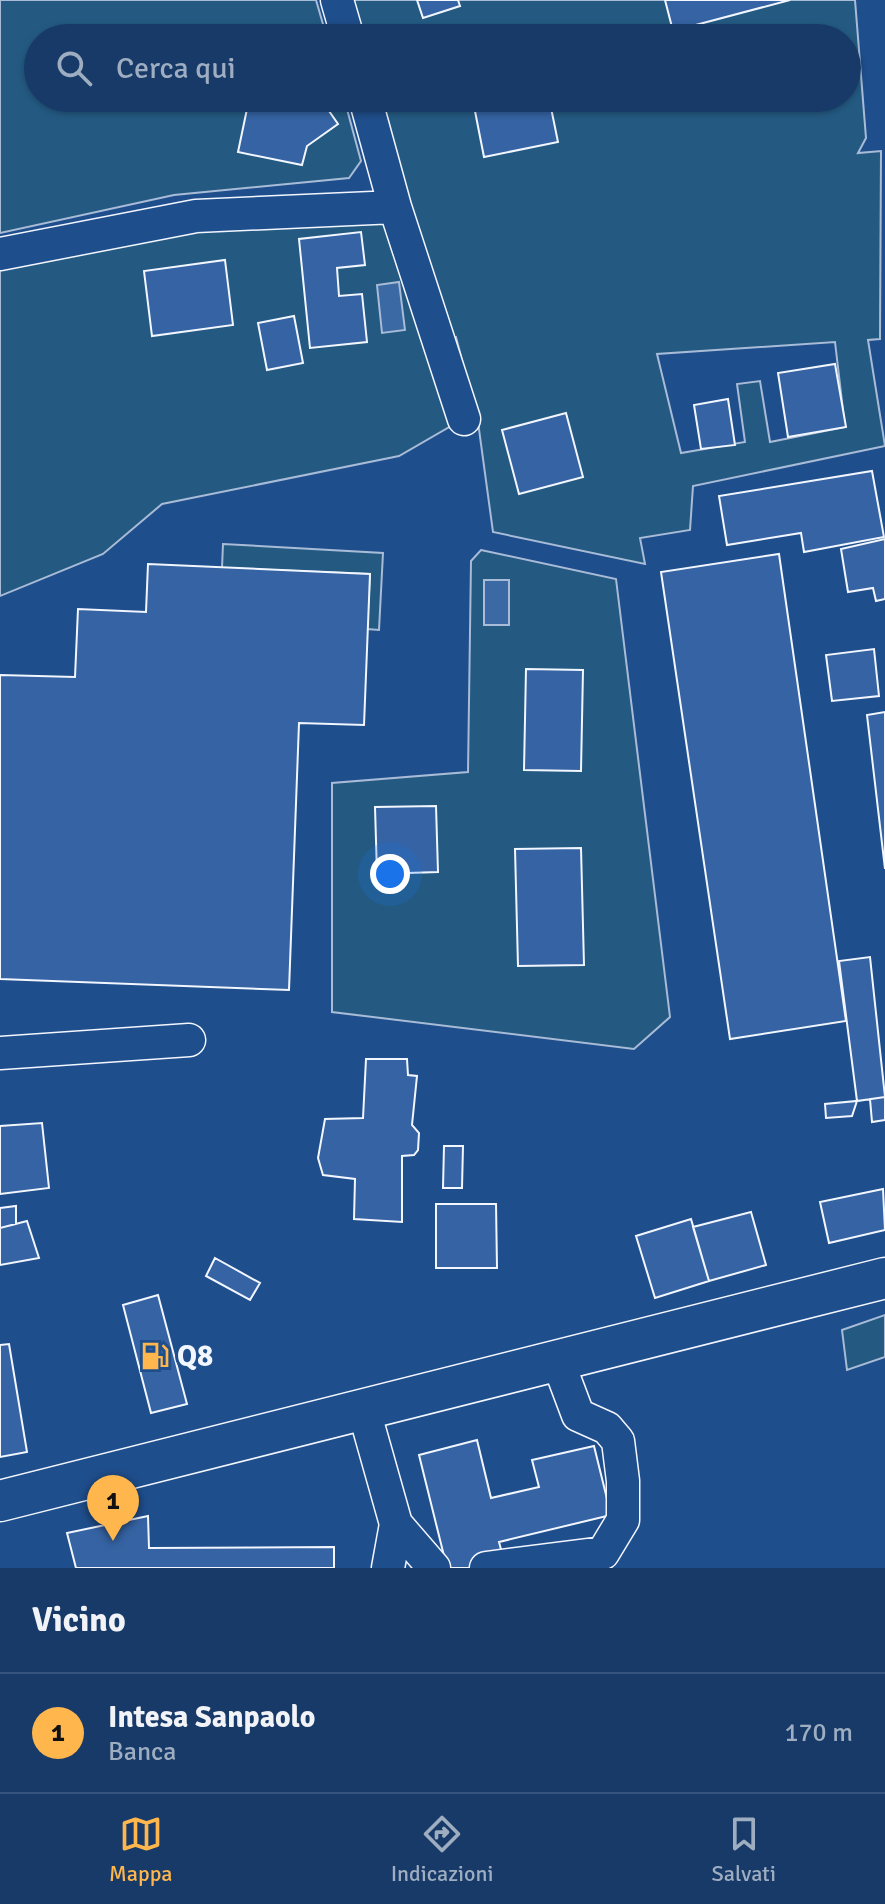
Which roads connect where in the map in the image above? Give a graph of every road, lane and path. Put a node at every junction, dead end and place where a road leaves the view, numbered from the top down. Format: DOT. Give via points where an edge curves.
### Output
graph roads {
  1 [pos="337,0"];
  2 [pos="344,24"];
  3 [pos="369,112"];
  4 [pos="395,207"];
  5 [pos="0,254"];
  6 [pos="464,419"];
  7 [pos="189,1040"];
  8 [pos="0,1053"];
  9 [pos="885,1278"];
  10 [pos="557,1359"];
  11 [pos="363,1407"];
  12 [pos="0,1501"];
  13 [pos="396,1524"];
  14 [pos="574,1562"];
  15 [pos="388,1568"];
  16 [pos="434,1568"];
  17 [pos="486,1568"];
  1 -- 2 [label="street"];
  3 -- 4 [label="street"];
  4 -- 5 [label="street" via="196,216"];
  4 -- 6 [label="street"];
  7 -- 8 [label="street"];
  9 -- 10 [label="main road"];
  10 -- 11 [label="main road"];
  10 -- 14 [label="street" via="578,1415 607,1428 618,1441 623,1481 623,1520 603,1553"];
  11 -- 12 [label="main road"];
  11 -- 13 [label="street"];
  13 -- 15 [label="street"];
  13 -- 16 [label="street"];
  14 -- 17 [label="street"];
}
